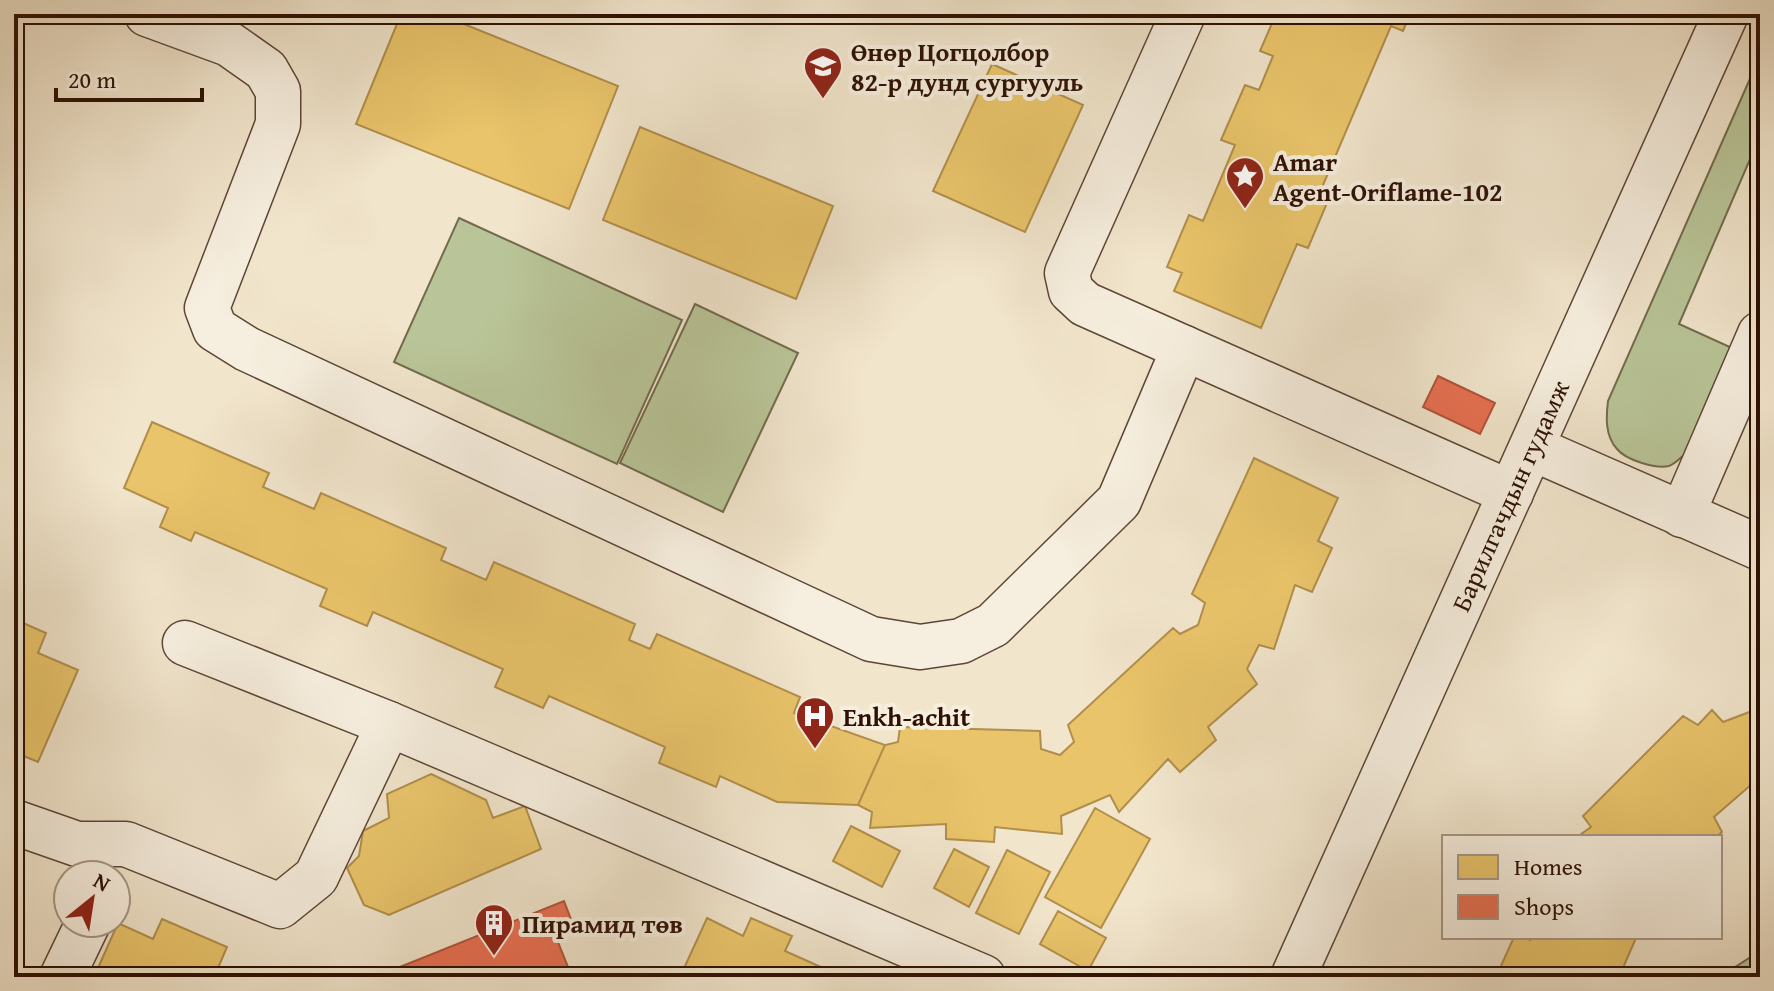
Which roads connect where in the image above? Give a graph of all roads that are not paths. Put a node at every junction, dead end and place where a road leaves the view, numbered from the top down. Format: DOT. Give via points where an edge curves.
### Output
graph roads {
  1 [pos="147,14"];
  2 [pos="1183,14"];
  3 [pos="1726,14"];
  4 [pos="1760,334"];
  5 [pos="1184,348"];
  6 [pos="1532,448"];
  7 [pos="1511,493"];
  8 [pos="1682,515"];
  9 [pos="1760,548"];
  10 [pos="185,643"];
  11 [pos="389,724"];
  12 [pos="14,822"];
  13 [pos="118,859"];
  14 [pos="132,863"];
  15 [pos="80,939"];
  16 [pos="62,977"];
  17 [pos="982,977"];
  18 [pos="1293,977"];
  1 -- 5 [label="street" via="229,44 266,70 278,91 278,124 207,308 215,329 247,349 871,639 920,647 961,641 993,625 1119,501"];
  2 -- 5 [label="street" via="1067,273 1071,291 1085,304"];
  3 -- 6 [label="street, Барилгачдын гудамж"];
  4 -- 8 [label="street"];
  5 -- 7 [label="street"];
  6 -- 7 [label="street, Барилгачдын гудамж"];
  6 -- 8 [label="street"];
  7 -- 18 [label="street, Барилгачдын гудамж"];
  8 -- 9 [label="street"];
  10 -- 11 [label="street"];
  11 -- 14 [label="street" via="316,877 280,906"];
  11 -- 17 [label="street"];
  12 -- 13 [label="street"];
  15 -- 16 [label="street"];
}
